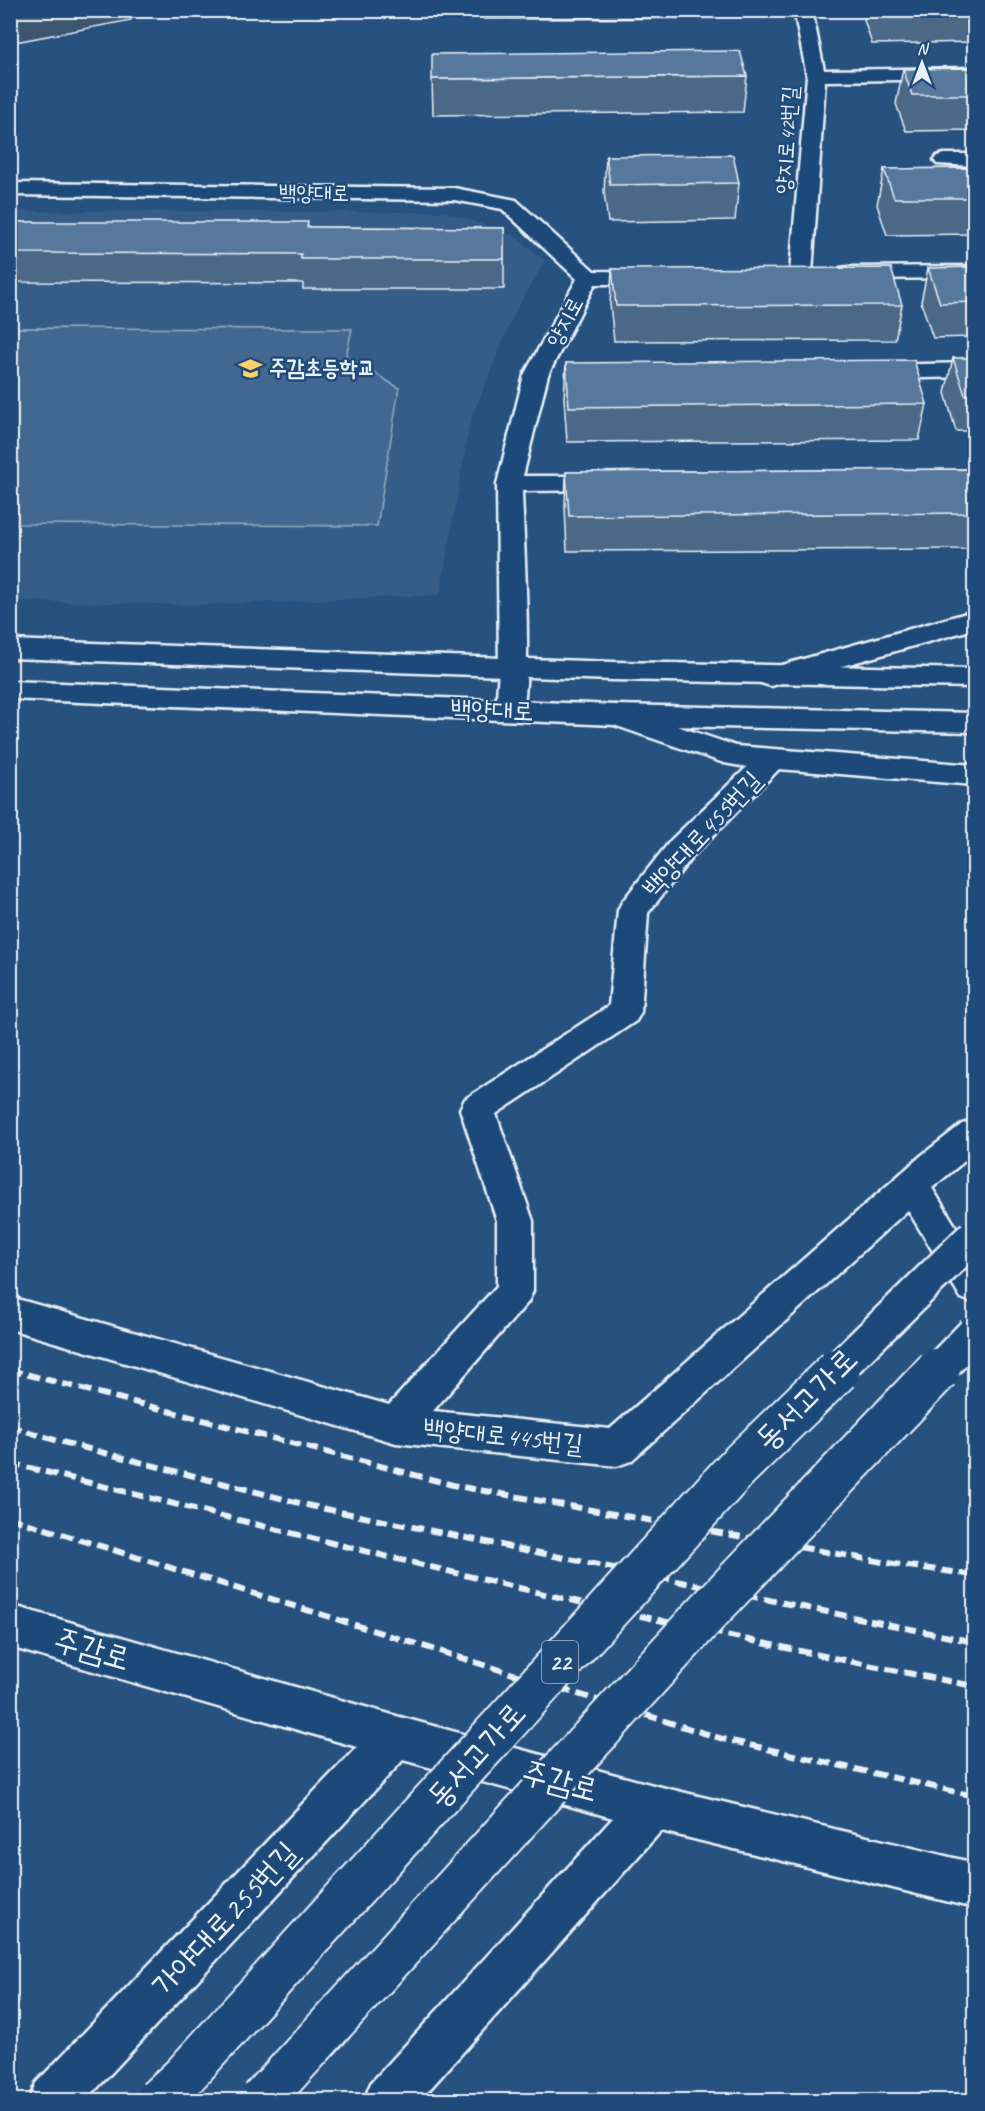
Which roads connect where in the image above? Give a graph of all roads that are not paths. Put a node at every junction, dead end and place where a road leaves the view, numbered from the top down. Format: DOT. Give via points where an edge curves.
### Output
graph roads {
  1 [pos="803,10"];
  2 [pos="975,73"];
  3 [pos="816,76"];
  4 [pos="944,160"];
  5 [pos="975,160"];
  6 [pos="10,189"];
  7 [pos="975,272"];
  8 [pos="683,276"];
  9 [pos="588,278"];
  10 [pos="975,370"];
  11 [pos="844,372"];
  12 [pos="536,375"];
  13 [pos="560,375"];
  14 [pos="628,483"];
  15 [pos="509,484"];
  16 [pos="975,620"];
  17 [pos="10,649"];
  18 [pos="513,669"];
  19 [pos="771,676"];
  20 [pos="975,678"];
  21 [pos="10,690"];
  22 [pos="510,711"];
  23 [pos="615,715"];
  24 [pos="975,723"];
  25 [pos="772,759"];
  26 [pos="975,775"];
  27 [pos="975,1134"];
  28 [pos="912,1185"];
  29 [pos="975,1236"];
  30 [pos="975,1287"];
  31 [pos="10,1313"];
  32 [pos="975,1332"];
  33 [pos="396,1425"];
  34 [pos="10,1626"];
  35 [pos="396,1737"];
  36 [pos="653,1807"];
  37 [pos="975,1886"];
  38 [pos="53,2100"];
  39 [pos="158,2100"];
  40 [pos="262,2100"];
  41 [pos="387,2100"];
  1 -- 3 [label="main road, 양지로42번길"];
  2 -- 3 [label="main road"];
  3 -- 7 [label="main road, 양지로42번길" via="789,274"];
  4 -- 5 [label="main road"];
  6 -- 9 [label="main road, 백양대로" via="454,194 509,204"];
  8 -- 9 [label="main road, 양지로"];
  9 -- 12 [label="main road, 양지로"];
  10 -- 11 [label="main road"];
  12 -- 13 [label="main road"];
  12 -- 15 [label="main road, 양지로"];
  14 -- 15 [label="main road"];
  15 -- 18 [label="main road, 양지로"];
  16 -- 19 [label="main road"];
  17 -- 18 [label="main road, 백양대로"];
  18 -- 19 [label="main road, 백양대로"];
  18 -- 22 [label="main road, 양지로"];
  19 -- 20 [label="main road, 백양대로"];
  21 -- 22 [label="main road, 백양대로"];
  22 -- 23 [label="main road, 백양대로"];
  23 -- 24 [label="main road, 백양대로"];
  23 -- 25 [label="main road" via="734,756"];
  25 -- 26 [label="main road"];
  25 -- 33 [label="main road, 백양대로455번길" via="682,848 633,910 625,1012 477,1109 514,1221 515,1291"];
  27 -- 28 [label="main road, 백양대로445번길"];
  28 -- 30 [label="main road"];
  28 -- 33 [label="main road, 백양대로445번길" via="617,1448"];
  29 -- 39 [label="main road, 동서고가로 / 22, bridge" via="737,1468"];
  31 -- 33 [label="main road, 백양대로445번길"];
  32 -- 40 [label="main road, bridge" via="681,1640"];
  34 -- 35 [label="main road, 주감로"];
  35 -- 36 [label="main road, 주감로"];
  35 -- 38 [label="main road, 가야대로255번길"];
  36 -- 37 [label="main road, 주감로"];
  36 -- 41 [label="main road"];
}
